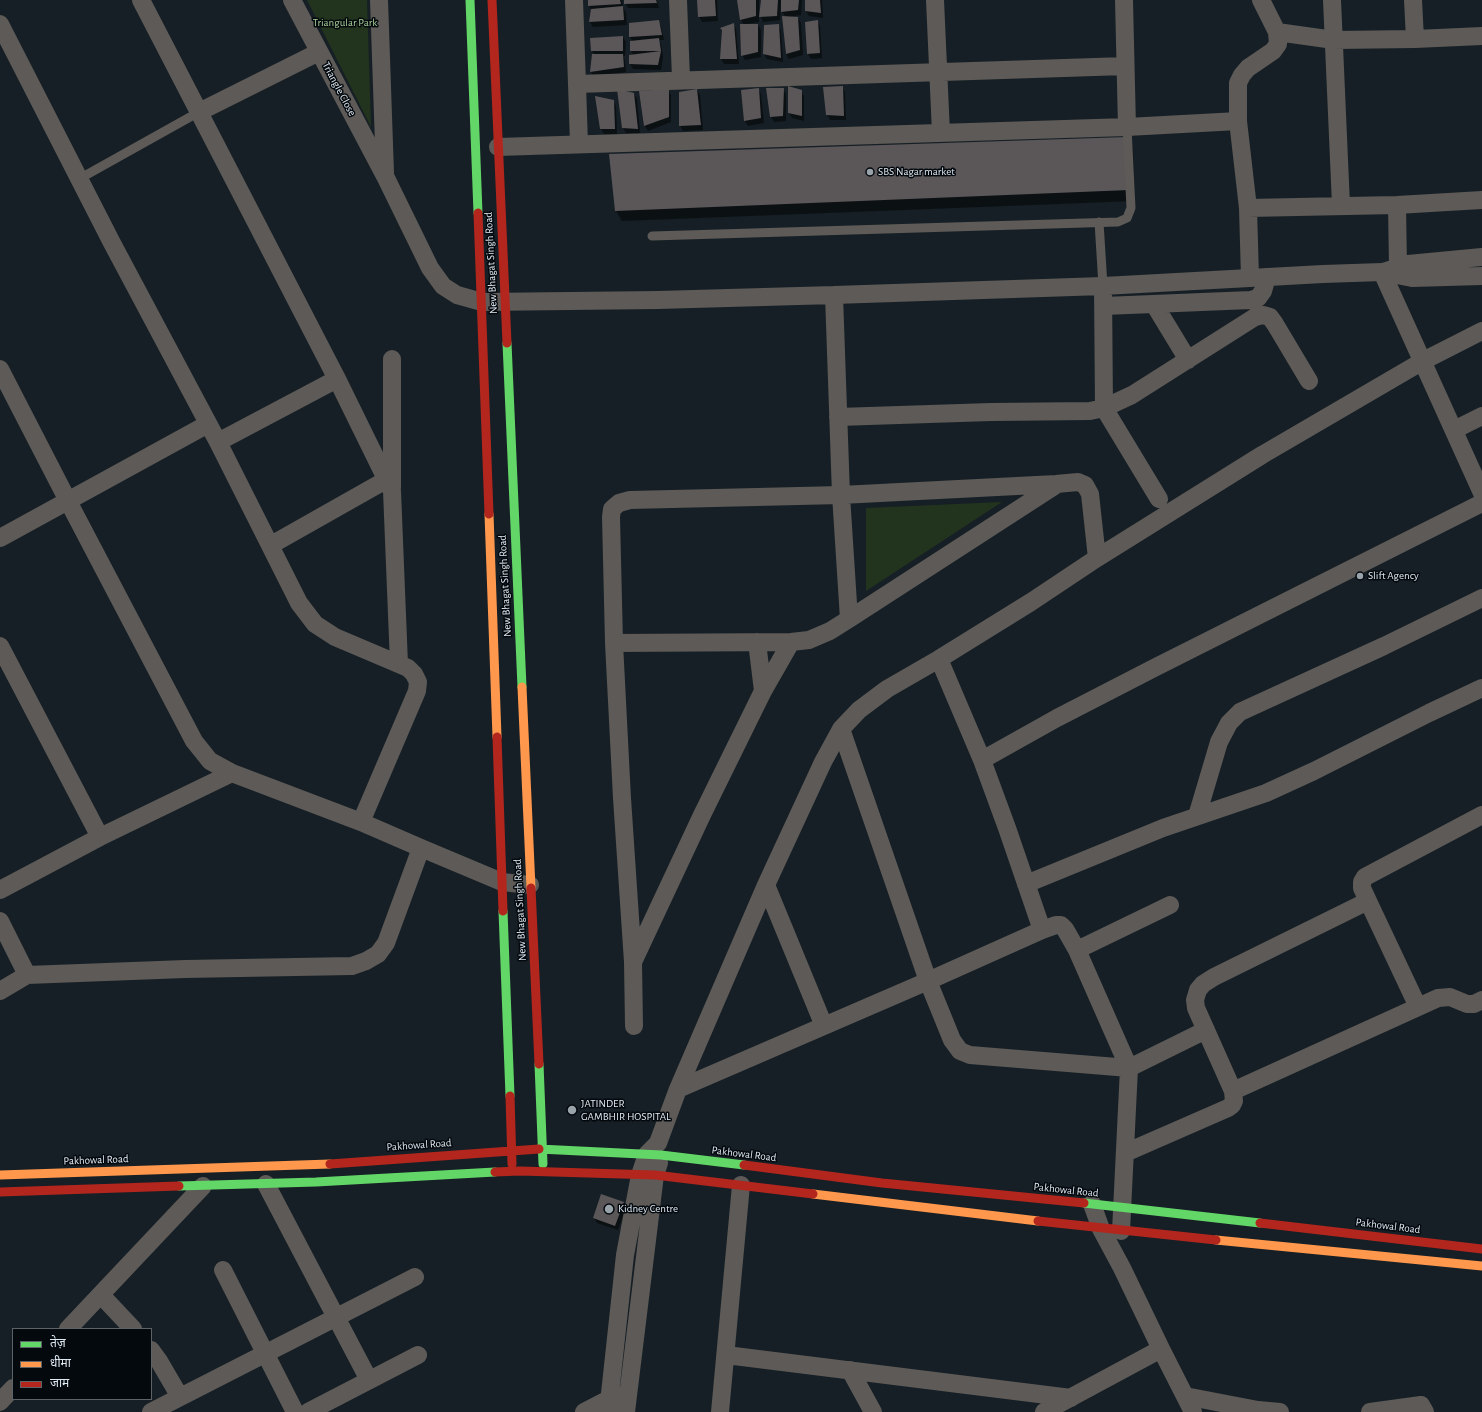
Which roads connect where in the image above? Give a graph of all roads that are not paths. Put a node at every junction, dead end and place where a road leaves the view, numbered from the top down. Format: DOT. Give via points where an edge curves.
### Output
graph roads {
  1 [pos="141,0"];
  2 [pos="292,0"];
  3 [pos="379,0"];
  4 [pos="470,0"];
  5 [pos="492,0"];
  6 [pos="574,0"];
  7 [pos="678,0"];
  8 [pos="935,0"];
  9 [pos="1124,0"];
  10 [pos="1260,0"];
  11 [pos="1332,0"];
  12 [pos="1413,0"];
  13 [pos="0,24"];
  14 [pos="1277,32"];
  15 [pos="1482,36"];
  16 [pos="1415,39"];
  17 [pos="1334,40"];
  18 [pos="319,52"];
  19 [pos="1125,66"];
  20 [pos="939,72"];
  21 [pos="681,79"];
  22 [pos="577,84"];
  23 [pos="199,112"];
  24 [pos="1238,121"];
  25 [pos="1127,127"];
  26 [pos="941,133"];
  27 [pos="579,144"];
  28 [pos="487,148"];
  29 [pos="79,178"];
  30 [pos="386,178"];
  31 [pos="1482,200"];
  32 [pos="1341,205"];
  33 [pos="1397,205"];
  34 [pos="1248,208"];
  35 [pos="1099,222"];
  36 [pos="652,236"];
  37 [pos="1482,257"];
  38 [pos="1390,270"];
  39 [pos="1482,276"];
  40 [pos="1259,278"];
  41 [pos="1103,286"];
  42 [pos="834,295"];
  43 [pos="482,302"];
  44 [pos="505,302"];
  45 [pos="1154,304"];
  46 [pos="1104,306"];
  47 [pos="1482,331"];
  48 [pos="392,359"];
  49 [pos="1188,360"];
  50 [pos="1423,361"];
  51 [pos="1,372"];
  52 [pos="337,379"];
  53 [pos="1309,381"];
  54 [pos="1104,408"];
  55 [pos="1482,416"];
  56 [pos="838,418"];
  57 [pos="208,424"];
  58 [pos="1454,430"];
  59 [pos="218,442"];
  60 [pos="1056,484"];
  61 [pos="389,486"];
  62 [pos="1482,492"];
  63 [pos="841,495"];
  64 [pos="1159,499"];
  65 [pos="68,501"];
  66 [pos="1482,503"];
  67 [pos="0,538"];
  68 [pos="270,545"];
  69 [pos="1097,558"];
  70 [pos="1482,598"];
  71 [pos="849,619"];
  72 [pos="614,642"];
  73 [pos="757,642"];
  74 [pos="792,642"];
  75 [pos="0,646"];
  76 [pos="938,659"];
  77 [pos="399,664"];
  78 [pos="1482,688"];
  79 [pos="763,691"];
  80 [pos="841,729"];
  81 [pos="982,760"];
  82 [pos="232,774"];
  83 [pos="1482,814"];
  84 [pos="1196,816"];
  85 [pos="362,822"];
  86 [pos="100,837"];
  87 [pos="421,848"];
  88 [pos="502,882"];
  89 [pos="1026,884"];
  90 [pos="530,885"];
  91 [pos="766,885"];
  92 [pos="0,890"];
  93 [pos="1368,901"];
  94 [pos="1170,905"];
  95 [pos="0,921"];
  96 [pos="1042,930"];
  97 [pos="1077,950"];
  98 [pos="633,962"];
  99 [pos="27,975"];
  100 [pos="928,982"];
  101 [pos="0,991"];
  102 [pos="1482,1000"];
  103 [pos="1418,1007"];
  104 [pos="634,1026"];
  105 [pos="824,1026"];
  106 [pos="1206,1030"];
  107 [pos="1129,1068"];
  108 [pos="678,1089"];
  109 [pos="1234,1091"];
  110 [pos="542,1149"];
  111 [pos="513,1150"];
  112 [pos="655,1151"];
  113 [pos="1125,1153"];
  114 [pos="512,1171"];
  115 [pos="543,1171"];
  116 [pos="0,1175"];
  117 [pos="648,1175"];
  118 [pos="266,1184"];
  119 [pos="740,1184"];
  120 [pos="203,1186"];
  121 [pos="0,1192"];
  122 [pos="1092,1204"];
  123 [pos="1121,1207"];
  124 [pos="1101,1229"];
  125 [pos="1121,1231"];
  126 [pos="1482,1249"];
  127 [pos="1482,1266"];
  128 [pos="223,1270"];
  129 [pos="415,1277"];
  130 [pos="101,1295"];
  131 [pos="335,1317"];
  132 [pos="69,1328"];
  133 [pos="133,1328"];
  134 [pos="1161,1349"];
  135 [pos="152,1351"];
  136 [pos="265,1352"];
  137 [pos="726,1354"];
  138 [pos="418,1355"];
  139 [pos="850,1370"];
  140 [pos="370,1380"];
  141 [pos="12,1389"];
  142 [pos="628,1390"];
  143 [pos="180,1397"];
  144 [pos="1071,1398"];
  145 [pos="0,1402"];
  146 [pos="1189,1404"];
  147 [pos="609,1406"];
  148 [pos="151,1412"];
  149 [pos="295,1412"];
  150 [pos="308,1412"];
  151 [pos="584,1412"];
  152 [pos="626,1412"];
  153 [pos="720,1412"];
  154 [pos="873,1412"];
  155 [pos="1044,1412"];
  156 [pos="1280,1412"];
  157 [pos="1370,1412"];
  158 [pos="1425,1412"];
  1 -- 23 [label="street"];
  2 -- 18 [label="street, Triangle Close"];
  3 -- 30 [label="street, Triangle Close"];
  4 -- 28 [label="street, New Bhagat Singh Road"];
  5 -- 28 [label="street, New Bhagat Singh Road"];
  6 -- 22 [label="street"];
  7 -- 21 [label="street"];
  8 -- 20 [label="street"];
  9 -- 19 [label="street"];
  10 -- 14 [label="street"];
  11 -- 17 [label="street"];
  12 -- 16 [label="street"];
  13 -- 29 [label="street"];
  14 -- 17 [label="street"];
  14 -- 24 [label="street" via="1278,44 1273,51 1248,68 1238,83"];
  15 -- 16 [label="street"];
  16 -- 17 [label="street"];
  17 -- 32 [label="street"];
  18 -- 23 [label="street"];
  18 -- 30 [label="street, Triangle Close"];
  19 -- 20 [label="street"];
  19 -- 25 [label="street"];
  20 -- 21 [label="street"];
  20 -- 26 [label="street"];
  21 -- 22 [label="street"];
  22 -- 27 [label="street"];
  23 -- 29 [label="lane"];
  23 -- 52 [label="street"];
  24 -- 25 [label="street"];
  24 -- 34 [label="street"];
  25 -- 26 [label="street"];
  25 -- 35 [label="lane" via="1131,208 1127,218 1118,222"];
  26 -- 27 [label="street"];
  27 -- 28 [label="street"];
  28 -- 43 [label="street, New Bhagat Singh Road"];
  28 -- 44 [label="street, New Bhagat Singh Road"];
  29 -- 57 [label="street"];
  30 -- 43 [label="street, Triangle Close" via="430,268 443,286 457,295"];
  31 -- 33 [label="street"];
  32 -- 33 [label="street"];
  32 -- 34 [label="street"];
  33 -- 38 [label="street"];
  34 -- 40 [label="street"];
  35 -- 36 [label="lane"];
  35 -- 41 [label="lane"];
  37 -- 38 [label="street" via="1408,264"];
  38 -- 39 [label="street" via="1412,278"];
  38 -- 40 [label="street, Triangle Close"];
  38 -- 50 [label="street"];
  40 -- 41 [label="street, Triangle Close"];
  40 -- 45 [label="street" via="1264,291 1258,298 1251,300"];
  41 -- 42 [label="street, Triangle Close"];
  41 -- 46 [label="street"];
  42 -- 44 [label="street, Triangle Close"];
  42 -- 56 [label="street"];
  43 -- 44 [label="street, Triangle Close"];
  43 -- 88 [label="street, New Bhagat Singh Road"];
  44 -- 90 [label="street, New Bhagat Singh Road"];
  45 -- 46 [label="street"];
  45 -- 49 [label="street"];
  46 -- 54 [label="street"];
  47 -- 50 [label="street"];
  48 -- 61 [label="street"];
  49 -- 53 [label="street" via="1255,317 1263,315 1275,324"];
  49 -- 54 [label="street" via="1132,396"];
  50 -- 58 [label="street"];
  50 -- 69 [label="street" via="1262,455"];
  51 -- 65 [label="street"];
  52 -- 59 [label="street"];
  52 -- 61 [label="street"];
  54 -- 56 [label="street" via="1090,411"];
  54 -- 64 [label="street"];
  55 -- 58 [label="street"];
  56 -- 63 [label="street"];
  57 -- 59 [label="street"];
  57 -- 65 [label="street"];
  58 -- 62 [label="street"];
  59 -- 68 [label="street"];
  60 -- 63 [label="street"];
  60 -- 69 [label="street" via="1078,482 1085,485 1090,494"];
  60 -- 71 [label="street"];
  61 -- 68 [label="street"];
  61 -- 77 [label="street"];
  63 -- 71 [label="street"];
  63 -- 72 [label="street" via="630,500 619,503 612,509 611,517"];
  65 -- 67 [label="street"];
  65 -- 82 [label="street" via="194,741 210,762"];
  66 -- 81 [label="street" via="1156,667"];
  68 -- 77 [label="street" via="299,603 315,624 336,637"];
  69 -- 76 [label="street"];
  70 -- 84 [label="street" via="1240,712 1228,723 1219,742"];
  71 -- 74 [label="street" via="810,640"];
  72 -- 73 [label="street"];
  72 -- 98 [label="street"];
  73 -- 74 [label="street"];
  73 -- 79 [label="street"];
  74 -- 79 [label="street"];
  75 -- 86 [label="street"];
  76 -- 80 [label="street" via="887,689 859,710"];
  76 -- 81 [label="street"];
  77 -- 85 [label="street" via="414,674 418,682 417,691"];
  78 -- 84 [label="street" via="1280,787"];
  79 -- 98 [label="street"];
  80 -- 91 [label="street"];
  80 -- 100 [label="street"];
  81 -- 89 [label="street"];
  82 -- 85 [label="street"];
  82 -- 86 [label="street"];
  83 -- 93 [label="street" via="1365,877 1362,888"];
  84 -- 89 [label="street"];
  85 -- 87 [label="street"];
  86 -- 92 [label="street"];
  87 -- 88 [label="street"];
  87 -- 99 [label="street" via="386,943 378,954 352,966"];
  88 -- 90 [label="street"];
  88 -- 111 [label="street, New Bhagat Singh Road"];
  89 -- 96 [label="street"];
  90 -- 110 [label="street, New Bhagat Singh Road"];
  91 -- 105 [label="street"];
  91 -- 108 [label="street"];
  93 -- 103 [label="street"];
  93 -- 106 [label="street" via="1203,984 1195,1000"];
  94 -- 97 [label="street"];
  95 -- 99 [label="street"];
  96 -- 97 [label="street" via="1061,925"];
  96 -- 100 [label="street"];
  97 -- 107 [label="street"];
  98 -- 104 [label="street"];
  99 -- 101 [label="street"];
  100 -- 105 [label="street"];
  100 -- 107 [label="street" via="952,1040 960,1051 970,1055"];
  102 -- 103 [label="street" via="1467,1004 1454,998 1443,997"];
  103 -- 109 [label="street"];
  105 -- 108 [label="street"];
  106 -- 107 [label="street"];
  106 -- 109 [label="street"];
  107 -- 113 [label="street"];
  108 -- 112 [label="street"];
  109 -- 113 [label="street" via="1234,1101 1228,1108"];
  110 -- 111 [label="street, Pakhowal Road"];
  110 -- 112 [label="street, Pakhowal Road"];
  110 -- 115 [label="street, New Bhagat Singh Road"];
  111 -- 114 [label="street, New Bhagat Singh Road"];
  111 -- 116 [label="street, Pakhowal Road" via="348,1163"];
  112 -- 117 [label="street"];
  112 -- 122 [label="street, Pakhowal Road" via="882,1183"];
  113 -- 123 [label="street"];
  114 -- 115 [label="street"];
  114 -- 118 [label="street"];
  115 -- 117 [label="street"];
  117 -- 119 [label="street"];
  117 -- 142 [label="street"];
  117 -- 147 [label="street" via="625,1255"];
  118 -- 120 [label="street"];
  118 -- 131 [label="street"];
  119 -- 124 [label="street"];
  119 -- 137 [label="street"];
  120 -- 121 [label="street"];
  120 -- 130 [label="street"];
  122 -- 123 [label="street, Pakhowal Road"];
  122 -- 124 [label="street"];
  123 -- 125 [label="street"];
  123 -- 126 [label="street, Pakhowal Road"];
  124 -- 125 [label="street"];
  124 -- 134 [label="street"];
  125 -- 127 [label="street"];
  128 -- 136 [label="street"];
  129 -- 131 [label="street"];
  130 -- 132 [label="street"];
  130 -- 133 [label="street"];
  131 -- 136 [label="street"];
  131 -- 140 [label="street"];
  134 -- 144 [label="street"];
  134 -- 146 [label="street"];
  135 -- 143 [label="street"];
  136 -- 143 [label="street"];
  136 -- 149 [label="street"];
  137 -- 139 [label="street"];
  137 -- 153 [label="street"];
  138 -- 140 [label="street"];
  139 -- 144 [label="street"];
  139 -- 154 [label="street"];
  140 -- 150 [label="street"];
  141 -- 145 [label="street"];
  142 -- 147 [label="street"];
  142 -- 152 [label="street"];
  143 -- 148 [label="street"];
  144 -- 155 [label="street"];
  146 -- 156 [label="street"];
  147 -- 151 [label="street"];
  157 -- 158 [label="street" via="1421,1405"];
}
